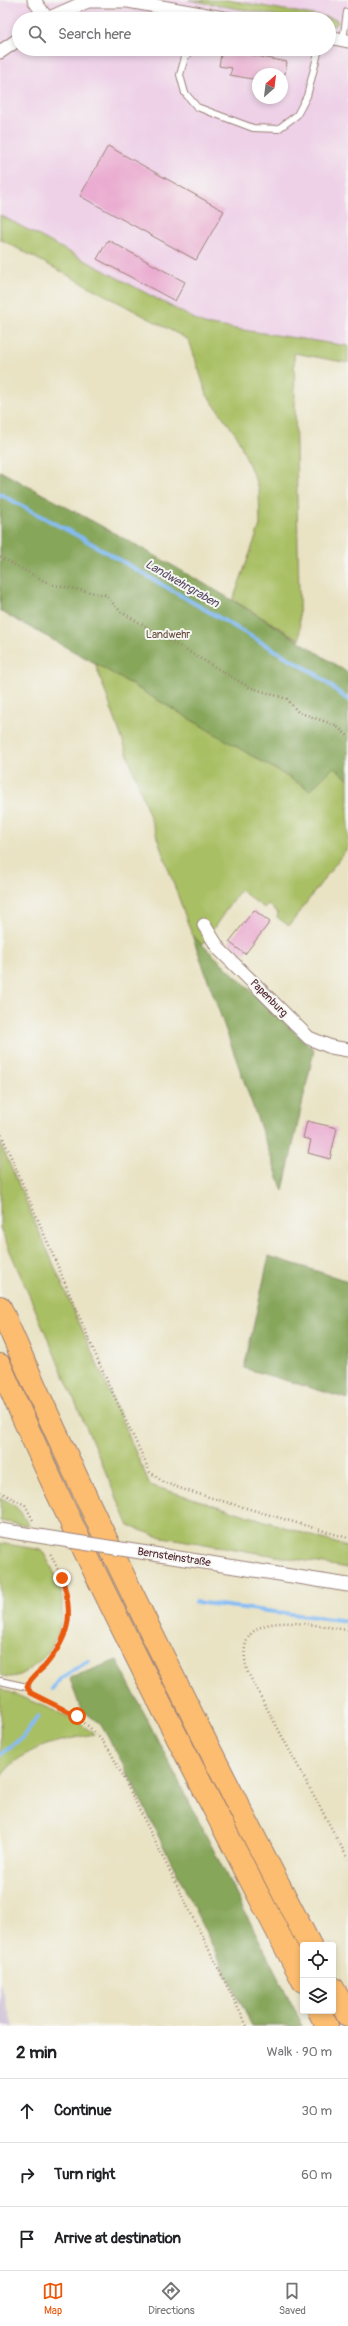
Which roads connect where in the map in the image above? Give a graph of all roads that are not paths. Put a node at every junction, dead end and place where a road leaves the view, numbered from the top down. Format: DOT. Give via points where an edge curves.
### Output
graph roads {
  1 [pos="34,0"];
  2 [pos="128,0"];
  3 [pos="42,12"];
  4 [pos="63,12"];
  5 [pos="192,12"];
  6 [pos="347,12"];
  7 [pos="345,40"];
  8 [pos="12,44"];
  9 [pos="0,52"];
  10 [pos="186,56"];
  11 [pos="317,56"];
  12 [pos="204,925"];
  13 [pos="348,1050"];
  14 [pos="0,1307"];
  15 [pos="0,1365"];
  16 [pos="0,1530"];
  17 [pos="348,1585"];
  18 [pos="0,1681"];
  19 [pos="27,1687"];
  20 [pos="308,1942"];
  21 [pos="301,1978"];
  22 [pos="336,1994"];
  23 [pos="321,2014"];
  24 [pos="348,2016"];
  25 [pos="327,2026"];
  1 -- 3 [label="street"];
  2 -- 4 [label="street" via="88,1"];
  2 -- 5 [label="street"];
  6 -- 7 [label="lane"];
  8 -- 9 [label="street"];
  10 -- 11 [label="lane" via="180,75 185,93 197,107 253,128 278,129 297,115 307,96"];
  12 -- 13 [label="street, Papenburg" via="219,949 309,1038 331,1047"];
  14 -- 20 [label="highway" via="119,1568 214,1762"];
  15 -- 21 [label="highway" via="92,1565 195,1773"];
  16 -- 17 [label="street, Bernsteinstraße, bridge"];
  18 -- 19 [label="lane"];
  22 -- 24 [label="highway"];
  23 -- 25 [label="highway"];
}
